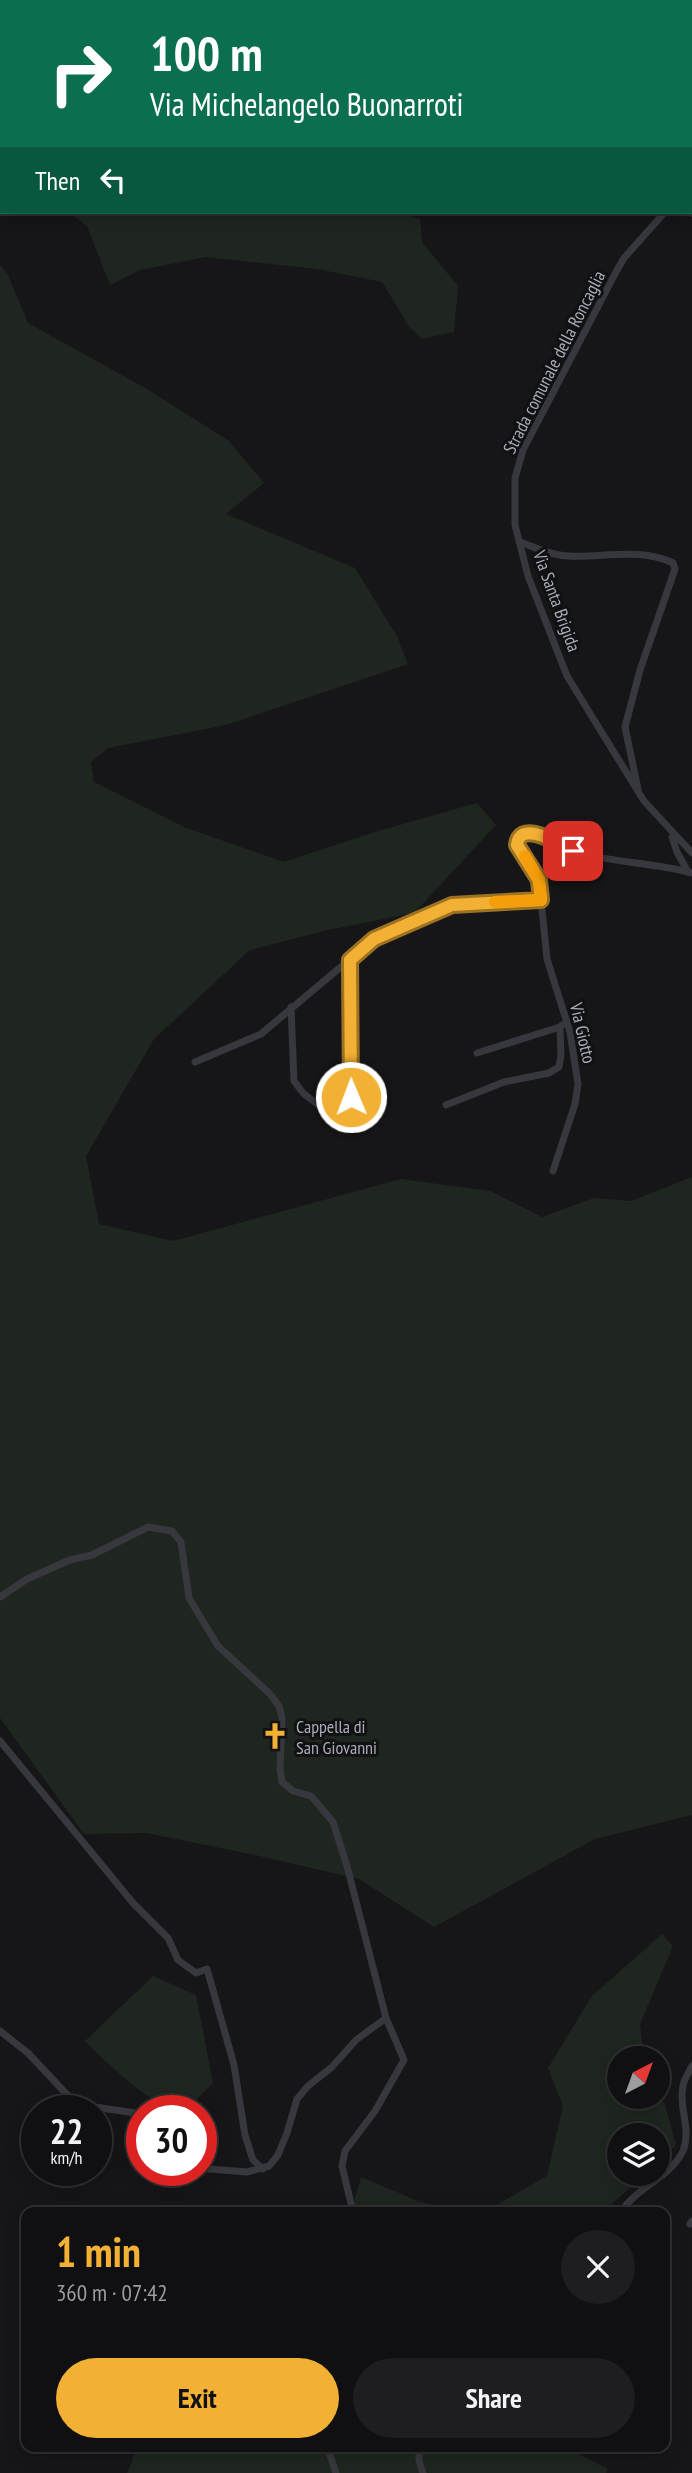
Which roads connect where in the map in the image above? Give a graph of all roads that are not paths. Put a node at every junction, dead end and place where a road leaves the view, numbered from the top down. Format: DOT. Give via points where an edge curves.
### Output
graph roads {
  1 [pos="663,214"];
  2 [pos="520,542"];
  3 [pos="639,794"];
  4 [pos="671,833"];
  5 [pos="692,853"];
  6 [pos="690,873"];
  7 [pos="541,900"];
  8 [pos="350,960"];
  9 [pos="291,1007"];
  10 [pos="566,1018"];
  11 [pos="560,1027"];
  12 [pos="477,1052"];
  13 [pos="195,1062"];
  14 [pos="351,1097"];
  15 [pos="446,1105"];
  16 [pos="321,1107"];
  17 [pos="553,1171"];
  18 [pos="0,1597"];
  19 [pos="0,1741"];
  20 [pos="386,2018"];
  21 [pos="0,2031"];
  22 [pos="692,2066"];
  23 [pos="126,2112"];
  24 [pos="263,2169"];
  25 [pos="217,2170"];
  26 [pos="352,2207"];
  27 [pos="625,2207"];
  28 [pos="329,2452"];
  29 [pos="419,2452"];
  30 [pos="336,2473"];
  31 [pos="423,2473"];
  1 -- 2 [label="street, Strada comunale della Roncaglia" via="624,258 523,450 513,494"];
  2 -- 3 [label="street, Via Santa Brigida" via="528,576 567,676"];
  2 -- 3 [label="street, Via Santa Brigida" via="565,557 636,554 673,564 625,727"];
  3 -- 4 [label="street, Via Santa Brigida"];
  4 -- 5 [label="street, Via Santa Brigida"];
  4 -- 6 [label="street"];
  6 -- 7 [label="street, Via Giotto" via="573,851 528,832 518,838 517,845 539,880"];
  7 -- 8 [label="street" via="452,905 374,939"];
  7 -- 10 [label="street, Via Giotto" via="547,959"];
  8 -- 9 [label="street"];
  8 -- 14 [label="street"];
  9 -- 13 [label="street" via="261,1034"];
  9 -- 16 [label="street" via="294,1081"];
  10 -- 11 [label="street"];
  10 -- 17 [label="street, Via Giotto" via="578,1084"];
  11 -- 12 [label="street"];
  11 -- 15 [label="street" via="559,1067"];
  18 -- 20 [label="street" via="27,1579 92,1555 148,1527 172,1531 181,1542 189,1598 206,1627 218,1646 279,1706 282,1782 311,1796 333,1822"];
  19 -- 24 [label="street" via="133,1903 168,1938 178,1959 196,1973 206,1969 234,2065 245,2135 253,2161"];
  20 -- 24 [label="street" via="356,2040 297,2099 278,2155"];
  20 -- 26 [label="street" via="404,2060 345,2151 342,2166"];
  21 -- 23 [label="street" via="72,2100"];
  22 -- 27 [label="street" via="683,2086 687,2125 682,2153"];
  24 -- 25 [label="street"];
  28 -- 30 [label="street"];
  29 -- 31 [label="street"];
}
